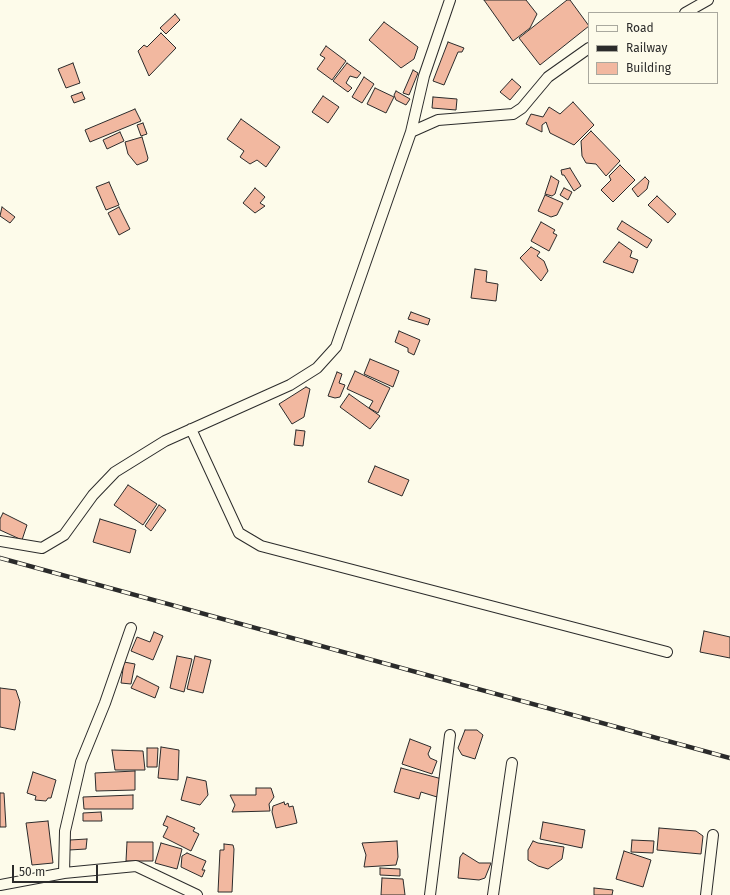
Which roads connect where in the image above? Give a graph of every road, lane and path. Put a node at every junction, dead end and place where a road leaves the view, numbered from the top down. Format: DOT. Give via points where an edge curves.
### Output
graph roads {
  1 [pos="450,0"];
  2 [pos="708,0"];
  3 [pos="687,12"];
  4 [pos="588,49"];
  5 [pos="411,132"];
  6 [pos="191,429"];
  7 [pos="0,541"];
  8 [pos="130,628"];
  9 [pos="667,652"];
  10 [pos="450,735"];
  11 [pos="512,763"];
  12 [pos="713,835"];
  13 [pos="64,872"];
  14 [pos="0,885"];
  15 [pos="197,895"];
  16 [pos="430,895"];
  17 [pos="493,895"];
  18 [pos="706,895"];
  1 -- 5 [label="street" via="424,76"];
  2 -- 3 [label="street"];
  4 -- 5 [label="street" via="548,77 522,108 513,114 438,120"];
  5 -- 6 [label="street" via="336,347 317,368 290,385"];
  6 -- 7 [label="street" via="165,441 115,472 93,495 64,535 53,542 42,548"];
  6 -- 9 [label="street" via="239,533 261,546"];
  8 -- 13 [label="street" via="105,703 81,762 65,831"];
  10 -- 16 [label="street"];
  11 -- 17 [label="street"];
  12 -- 18 [label="street"];
  13 -- 14 [label="street"];
  13 -- 15 [label="street" via="136,866"];
}
